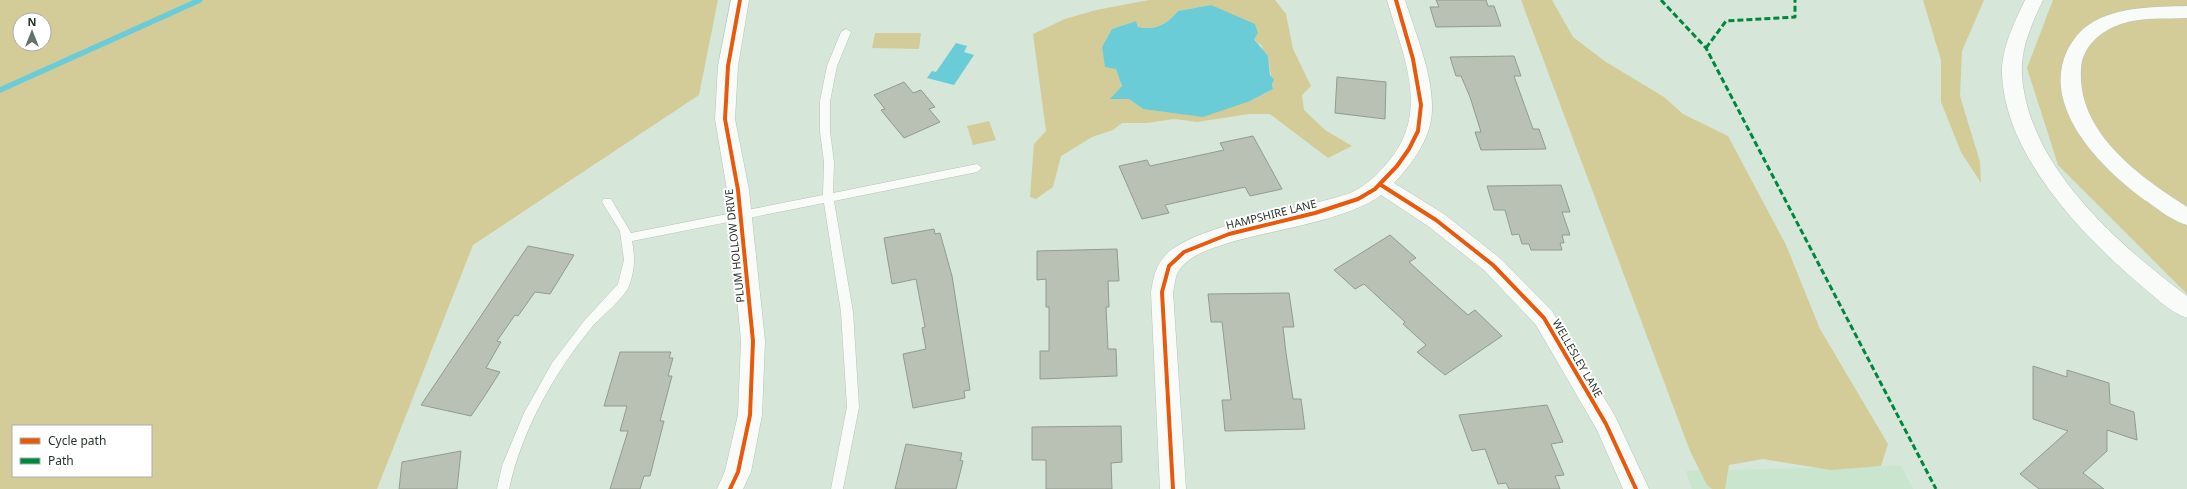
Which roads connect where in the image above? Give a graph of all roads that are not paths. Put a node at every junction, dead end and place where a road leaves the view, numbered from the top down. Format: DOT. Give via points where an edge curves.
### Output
graph roads {
  1 [pos="740,0"];
  2 [pos="1396,0"];
  3 [pos="2034,0"];
  4 [pos="2187,12"];
  5 [pos="846,32"];
  6 [pos="978,168"];
  7 [pos="1381,185"];
  8 [pos="828,197"];
  9 [pos="607,202"];
  10 [pos="740,215"];
  11 [pos="2187,217"];
  12 [pos="626,238"];
  13 [pos="2187,309"];
  14 [pos="503,489"];
  15 [pos="730,489"];
  16 [pos="837,489"];
  17 [pos="1173,489"];
  18 [pos="1636,489"];
  1 -- 10 [label="main road, PLUM HOLLOW DRIVE" via="728,66 725,120"];
  2 -- 7 [label="main road, HAMPSHIRE LANE" via="1419,86 1421,118 1411,148"];
  3 -- 13 [label="main road" via="2017,38 2012,76 2019,113 2033,146 2056,183 2086,220 2126,259"];
  4 -- 11 [label="main road" via="2150,13 2113,21 2096,29 2079,45 2070,65 2070,90 2080,117 2098,145 2120,169 2164,203"];
  5 -- 8 [label="lane" via="832,66 825,102 829,162"];
  6 -- 8 [label="lane"];
  7 -- 17 [label="main road, HAMPSHIRE LANE" via="1358,199 1317,213 1215,237 1189,249 1171,263 1162,292"];
  7 -- 18 [label="main road, WELLESLEY LANE" via="1436,220 1493,265 1544,318 1606,424"];
  8 -- 10 [label="lane"];
  8 -- 16 [label="lane" via="847,312 853,407 846,455"];
  9 -- 12 [label="lane" via="625,230"];
  10 -- 12 [label="lane"];
  10 -- 15 [label="main road, PLUM HOLLOW DRIVE" via="754,341 750,415 738,472"];
  12 -- 14 [label="lane" via="630,260 623,286 588,324 553,373 530,413 508,466"];
}
